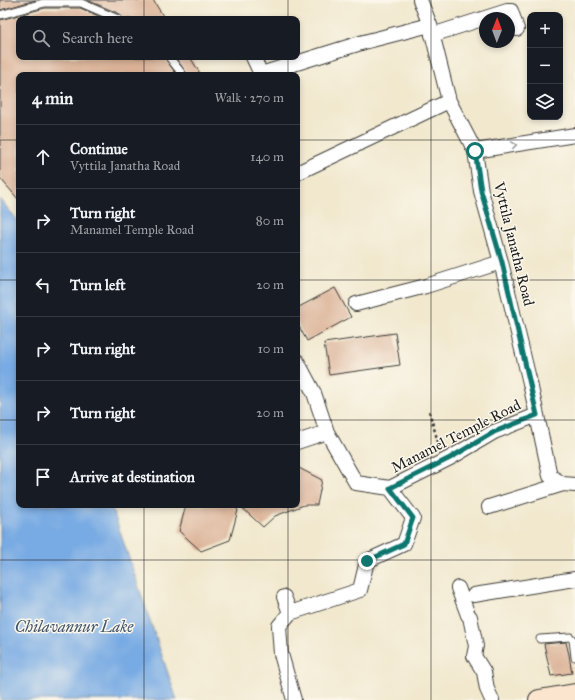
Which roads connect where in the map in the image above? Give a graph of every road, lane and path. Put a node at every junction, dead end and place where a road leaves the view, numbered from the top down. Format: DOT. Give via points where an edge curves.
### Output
graph roads {
  1 [pos="420,0"];
  2 [pos="0,15"];
  3 [pos="111,16"];
  4 [pos="517,29"];
  5 [pos="431,30"];
  6 [pos="171,60"];
  7 [pos="254,60"];
  8 [pos="181,72"];
  9 [pos="260,72"];
  10 [pos="267,72"];
  11 [pos="449,101"];
  12 [pos="575,135"];
  13 [pos="475,151"];
  14 [pos="300,172"];
  15 [pos="502,262"];
  16 [pos="356,304"];
  17 [pos="300,367"];
  18 [pos="429,411"];
  19 [pos="537,415"];
  20 [pos="328,432"];
  21 [pos="300,441"];
  22 [pos="443,461"];
  23 [pos="569,484"];
  24 [pos="390,488"];
  25 [pos="489,506"];
  26 [pos="575,580"];
  27 [pos="458,588"];
  28 [pos="474,595"];
  29 [pos="284,596"];
  30 [pos="290,613"];
  31 [pos="540,639"];
  32 [pos="575,657"];
  33 [pos="575,694"];
  34 [pos="294,700"];
  35 [pos="492,700"];
  36 [pos="539,700"];
  1 -- 5 [label="street, Vyttila Janatha Road"];
  2 -- 3 [label="lane" via="44,3 81,3"];
  4 -- 5 [label="street" via="511,11 507,10"];
  5 -- 10 [label="street" via="364,42"];
  5 -- 11 [label="street, Vyttila Janatha Road"];
  6 -- 8 [label="lane"];
  7 -- 9 [label="street"];
  11 -- 13 [label="street, Vyttila Janatha Road"];
  11 -- 14 [label="street"];
  13 -- 12 [label="street, one-way"];
  13 -- 15 [label="street, Vyttila Janatha Road" via="481,191"];
  15 -- 16 [label="street" via="426,286"];
  15 -- 19 [label="street, Vyttila Janatha Road"];
  17 -- 20 [label="street" via="314,393"];
  18 -- 22 [label="path"];
  19 -- 22 [label="street, Manamel Temple Road" via="494,432"];
  19 -- 23 [label="street, Vyttila Janatha Road" via="550,476"];
  20 -- 21 [label="street"];
  20 -- 24 [label="street" via="356,483"];
  22 -- 24 [label="street, Manamel Temple Road"];
  23 -- 25 [label="street"];
  24 -- 30 [label="street" via="413,518 404,544 367,561 360,590"];
  26 -- 28 [label="street"];
  27 -- 35 [label="street" via="470,617 476,646 474,656 484,672"];
  29 -- 30 [label="street"];
  30 -- 34 [label="street" via="279,626 282,654"];
  31 -- 32 [label="lane" via="570,637 573,640"];
  33 -- 36 [label="street"];
}
